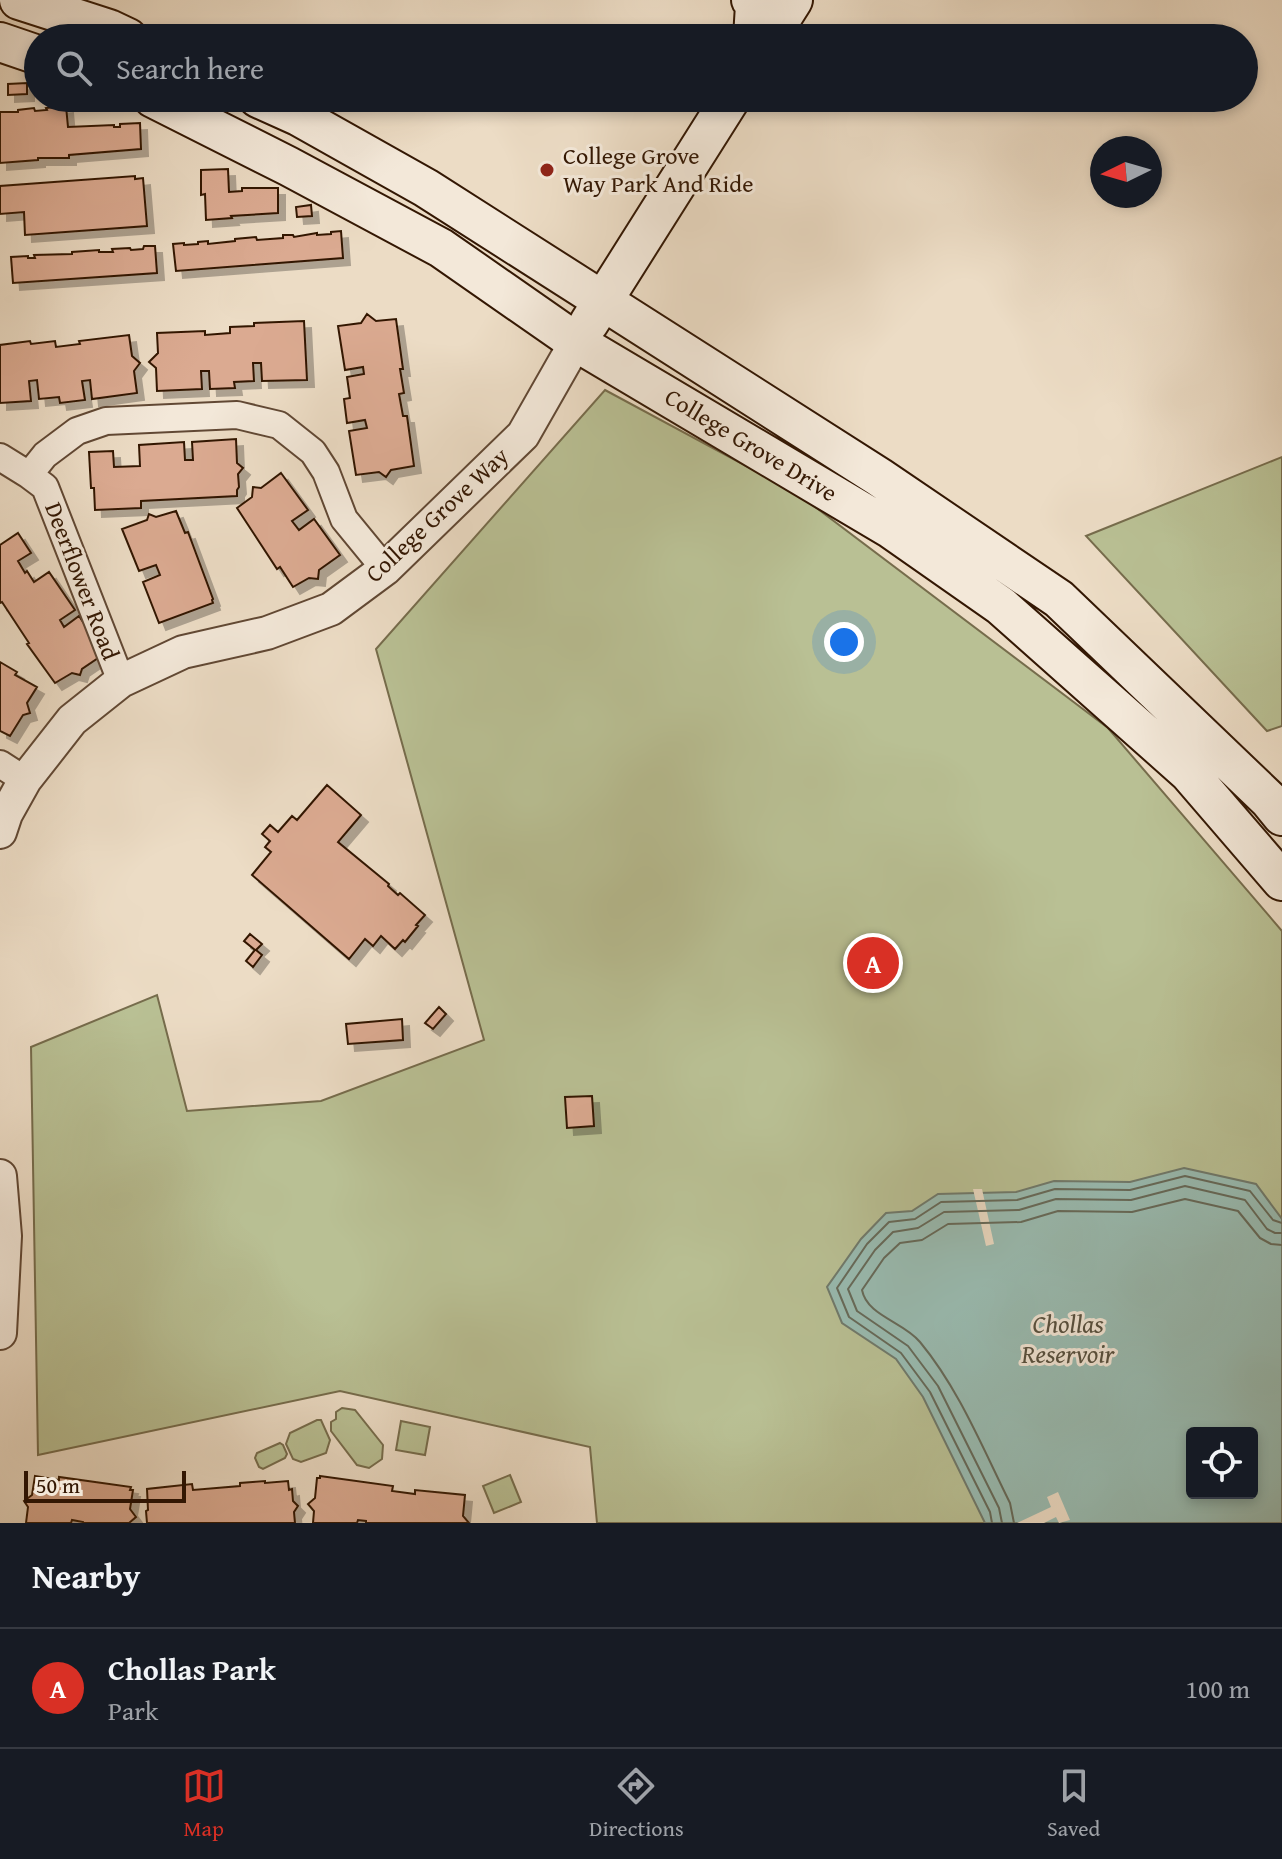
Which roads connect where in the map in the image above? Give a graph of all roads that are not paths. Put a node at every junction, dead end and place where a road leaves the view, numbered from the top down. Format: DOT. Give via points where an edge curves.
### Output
graph roads {
  1 [pos="19,0"];
  2 [pos="751,0"];
  3 [pos="793,0"];
  4 [pos="93,24"];
  5 [pos="754,24"];
  6 [pos="778,24"];
  7 [pos="0,42"];
  8 [pos="24,50"];
  9 [pos="180,112"];
  10 [pos="206,112"];
  11 [pos="236,112"];
  12 [pos="289,112"];
  13 [pos="722,112"];
  14 [pos="192,118"];
  15 [pos="367,155"];
  16 [pos="602,301"];
  17 [pos="576,342"];
  18 [pos="0,457"];
  19 [pos="29,475"];
  20 [pos="385,569"];
  21 [pos="121,681"];
  22 [pos="13,772"];
  23 [pos="1282,816"];
  24 [pos="0,832"];
  25 [pos="1282,881"];
  26 [pos="0,1176"];
  27 [pos="2,1236"];
  28 [pos="0,1333"];
  1 -- 4 [label="main road"];
  2 -- 5 [label="main road"];
  3 -- 6 [label="main road"];
  7 -- 8 [label="main road"];
  9 -- 14 [label="main road, College Grove Drive"];
  10 -- 14 [label="main road"];
  11 -- 15 [label="main road" via="314,147 339,155"];
  12 -- 15 [label="main road, College Grove Drive"];
  13 -- 16 [label="main road, College Grove Way"];
  14 -- 17 [label="main road, College Grove Drive" via="441,248"];
  15 -- 16 [label="main road, College Grove Drive"];
  16 -- 17 [label="main road, College Grove Way"];
  16 -- 23 [label="main road, College Grove Drive" via="1059,599"];
  17 -- 20 [label="street, College Grove Way" via="523,435"];
  17 -- 25 [label="main road, College Grove Drive" via="891,529 1001,606 1189,773"];
  18 -- 19 [label="street, Deerflower Road"];
  19 -- 20 [label="street" via="77,431 106,421 237,415 279,425 313,452 344,519"];
  19 -- 21 [label="street, Deerflower Road" via="45,487"];
  20 -- 21 [label="street, College Grove Way" via="331,609 267,633 183,652"];
  21 -- 22 [label="street, College Grove Way"];
  22 -- 24 [label="street, College Grove Way"];
  26 -- 27 [label="street"];
  27 -- 28 [label="street"];
}
